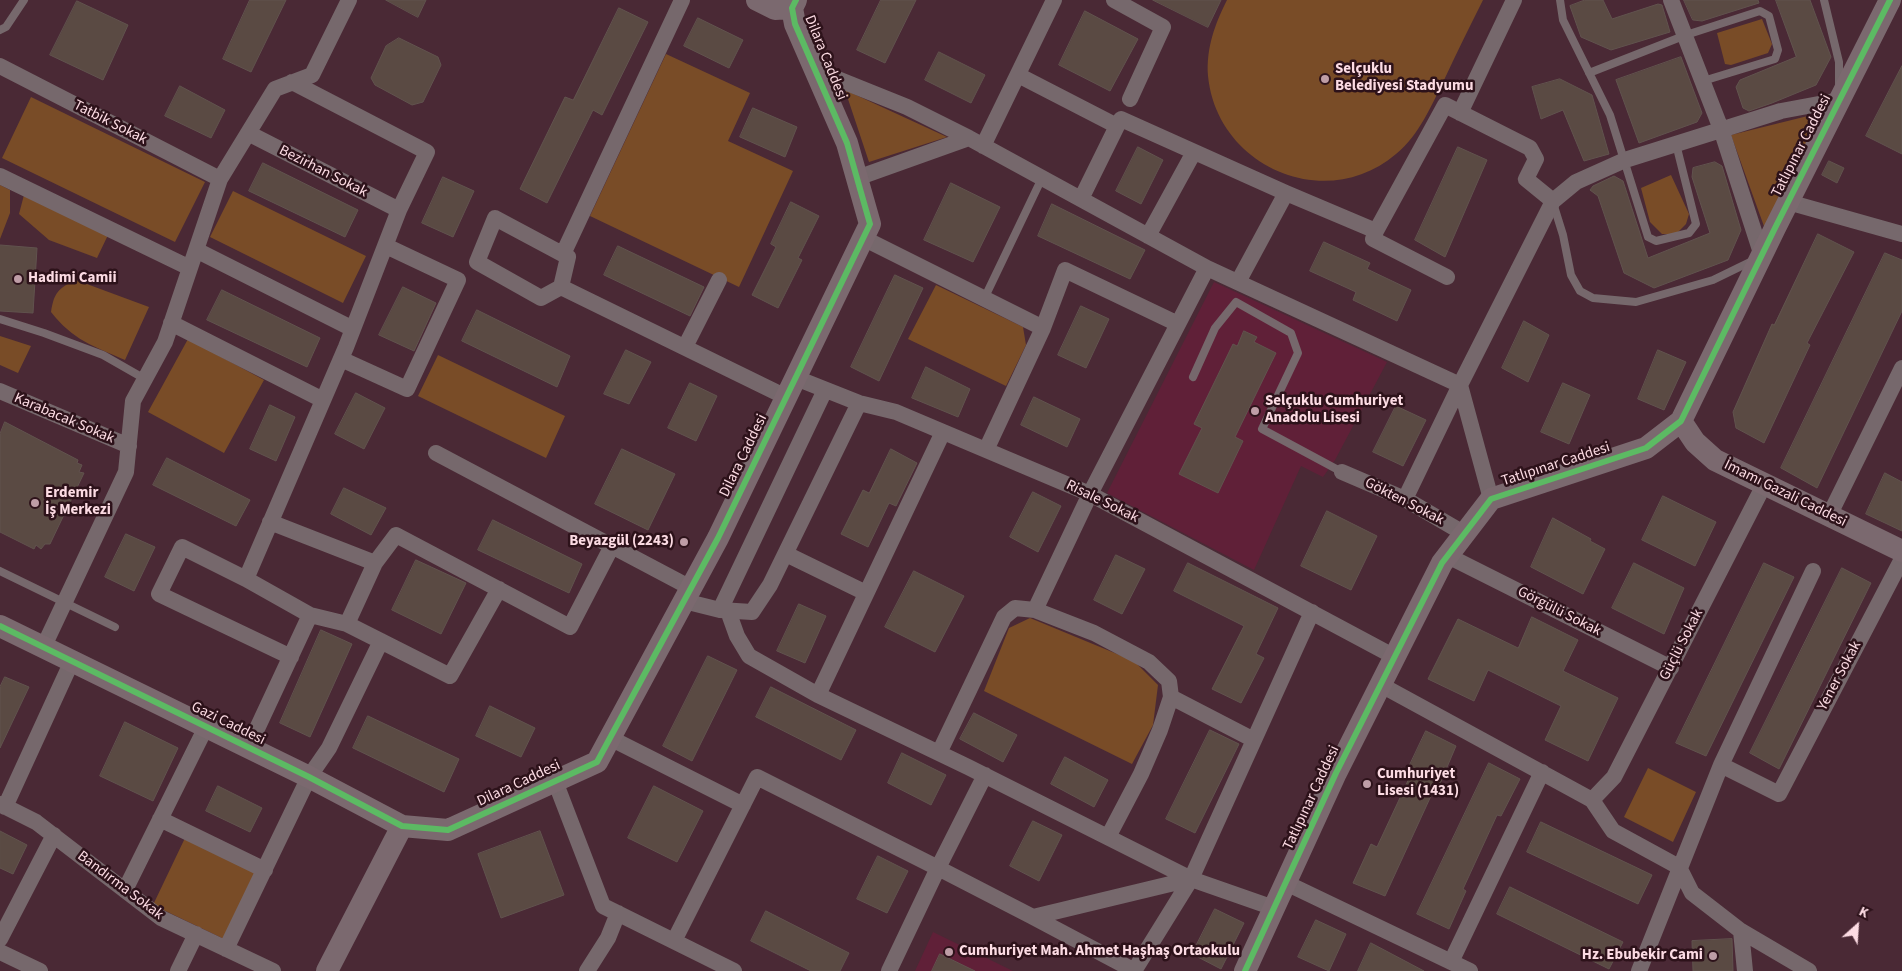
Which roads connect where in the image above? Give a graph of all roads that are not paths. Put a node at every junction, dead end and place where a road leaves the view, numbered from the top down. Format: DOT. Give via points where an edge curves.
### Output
graph roads {
  1 [pos="24,0"];
  2 [pos="349,0"];
  3 [pos="682,0"];
  4 [pos="757,0"];
  5 [pos="1054,0"];
  6 [pos="1114,0"];
  7 [pos="1514,0"];
  8 [pos="1560,0"];
  9 [pos="1672,0"];
  10 [pos="1824,0"];
  11 [pos="1890,0"];
  12 [pos="794,4"];
  13 [pos="0,30"];
  14 [pos="1686,35"];
  15 [pos="0,66"];
  16 [pos="815,70"];
  17 [pos="1589,73"];
  18 [pos="1018,75"];
  19 [pos="1703,81"];
  20 [pos="292,82"];
  21 [pos="1130,99"];
  22 [pos="1840,100"];
  23 [pos="1460,113"];
  24 [pos="1117,126"];
  25 [pos="1721,129"];
  26 [pos="248,133"];
  27 [pos="969,138"];
  28 [pos="1676,144"];
  29 [pos="983,146"];
  30 [pos="1194,152"];
  31 [pos="1625,160"];
  32 [pos="0,176"];
  33 [pos="857,178"];
  34 [pos="1042,178"];
  35 [pos="220,180"];
  36 [pos="1286,194"];
  37 [pos="1081,199"];
  38 [pos="1552,201"];
  39 [pos="1788,202"];
  40 [pos="399,210"];
  41 [pos="1376,231"];
  42 [pos="1902,234"];
  43 [pos="1148,236"];
  44 [pos="862,238"];
  45 [pos="386,246"];
  46 [pos="196,250"];
  47 [pos="563,254"];
  48 [pos="1762,256"];
  49 [pos="190,268"];
  50 [pos="1206,268"];
  51 [pos="1447,277"];
  52 [pos="719,280"];
  53 [pos="1238,282"];
  54 [pos="561,287"];
  55 [pos="984,299"];
  56 [pos="0,319"];
  57 [pos="171,323"];
  58 [pos="1178,324"];
  59 [pos="1043,328"];
  60 [pos="353,330"];
  61 [pos="685,348"];
  62 [pos="340,359"];
  63 [pos="1900,375"];
  64 [pos="1193,377"];
  65 [pos="145,379"];
  66 [pos="1460,385"];
  67 [pos="791,387"];
  68 [pos="825,390"];
  69 [pos="0,391"];
  70 [pos="323,400"];
  71 [pos="859,403"];
  72 [pos="1681,421"];
  73 [pos="943,432"];
  74 [pos="129,446"];
  75 [pos="986,450"];
  76 [pos="436,453"];
  77 [pos="1342,472"];
  78 [pos="1764,485"];
  79 [pos="1090,494"];
  80 [pos="1405,500"];
  81 [pos="1491,500"];
  82 [pos="1830,516"];
  83 [pos="270,522"];
  84 [pos="1465,534"];
  85 [pos="612,546"];
  86 [pos="1902,552"];
  87 [pos="786,554"];
  88 [pos="1448,556"];
  89 [pos="1902,559"];
  90 [pos="375,563"];
  91 [pos="0,571"];
  92 [pos="1813,571"];
  93 [pos="246,579"];
  94 [pos="499,589"];
  95 [pos="866,593"];
  96 [pos="688,594"];
  97 [pos="65,602"];
  98 [pos="1035,610"];
  99 [pos="724,611"];
  100 [pos="1312,612"];
  101 [pos="310,615"];
  102 [pos="347,624"];
  103 [pos="0,626"];
  104 [pos="115,627"];
  105 [pos="381,641"];
  106 [pos="43,648"];
  107 [pos="291,657"];
  108 [pos="1395,657"];
  109 [pos="72,662"];
  110 [pos="1670,668"];
  111 [pos="1381,685"];
  112 [pos="818,695"];
  113 [pos="1172,697"];
  114 [pos="206,727"];
  115 [pos="610,738"];
  116 [pos="1254,740"];
  117 [pos="248,748"];
  118 [pos="939,753"];
  119 [pos="1721,765"];
  120 [pos="1542,772"];
  121 [pos="985,776"];
  122 [pos="309,777"];
  123 [pos="555,781"];
  124 [pos="1592,800"];
  125 [pos="3,805"];
  126 [pos="743,805"];
  127 [pos="160,819"];
  128 [pos="402,826"];
  129 [pos="448,830"];
  130 [pos="54,835"];
  131 [pos="1108,837"];
  132 [pos="1679,867"];
  133 [pos="938,868"];
  134 [pos="265,870"];
  135 [pos="1190,879"];
  136 [pos="1286,883"];
  137 [pos="125,890"];
  138 [pos="1274,908"];
  139 [pos="618,913"];
  140 [pos="1033,917"];
  141 [pos="1741,932"];
  142 [pos="196,934"];
  143 [pos="0,939"];
  144 [pos="674,941"];
  145 [pos="226,949"];
  146 [pos="0,952"];
  147 [pos="1451,962"];
  148 [pos="723,969"];
  149 [pos="40,971"];
  150 [pos="178,971"];
  151 [pos="273,971"];
  152 [pos="327,971"];
  153 [pos="587,971"];
  154 [pos="889,971"];
  155 [pos="1135,971"];
  156 [pos="1246,971"];
  157 [pos="1470,971"];
  158 [pos="1639,971"];
  159 [pos="1744,971"];
  160 [pos="1810,971"];
  1 -- 13 [label="lane" via="6,27"];
  2 -- 20 [label="street" via="312,75"];
  3 -- 47 [label="street"];
  4 -- 12 [label="street, Dilara Caddesi" via="776,9"];
  5 -- 18 [label="street"];
  6 -- 21 [label="street" via="1163,27"];
  7 -- 23 [label="street"];
  8 -- 17 [label="lane" via="1563,20"];
  9 -- 14 [label="street"];
  10 -- 22 [label="lane" via="1838,62"];
  11 -- 22 [label="street, Tatlıpınar Caddesi"];
  12 -- 16 [label="street, Dilara Caddesi" via="796,24"];
  14 -- 17 [label="lane"];
  14 -- 19 [label="street"];
  14 -- 19 [label="lane" via="1760,11 1769,16 1778,50 1775,59"];
  15 -- 35 [label="street, Tatbik Sokak"];
  16 -- 27 [label="street" via="907,107"];
  16 -- 33 [label="street, Dilara Caddesi" via="847,143"];
  17 -- 31 [label="lane" via="1610,115"];
  18 -- 24 [label="street"];
  18 -- 29 [label="street"];
  19 -- 25 [label="street"];
  20 -- 26 [label="street" via="275,89"];
  20 -- 40 [label="street" via="427,152"];
  22 -- 25 [label="street" via="1781,110"];
  22 -- 39 [label="street, Tatlıpınar Caddesi"];
  23 -- 38 [label="street" via="1530,148 1536,159 1526,179"];
  23 -- 41 [label="street" via="1445,105"];
  24 -- 30 [label="street" via="1121,118"];
  24 -- 37 [label="street"];
  25 -- 28 [label="street"];
  25 -- 48 [label="street"];
  26 -- 35 [label="street"];
  26 -- 40 [label="street, Bezirhan Sokak"];
  27 -- 29 [label="street"];
  27 -- 33 [label="street"];
  28 -- 31 [label="street"];
  28 -- 31 [label="lane" via="1696,224 1689,233 1656,240 1648,236"];
  29 -- 34 [label="street"];
  30 -- 36 [label="street"];
  30 -- 43 [label="street"];
  31 -- 38 [label="street" via="1576,182"];
  32 -- 49 [label="street"];
  33 -- 44 [label="street, Dilara Caddesi" via="870,224"];
  34 -- 37 [label="street"];
  34 -- 55 [label="lane"];
  35 -- 46 [label="street"];
  36 -- 41 [label="street"];
  36 -- 53 [label="street"];
  37 -- 43 [label="street"];
  38 -- 48 [label="lane" via="1564,235 1571,275 1580,291 1593,298 1636,302 1713,280"];
  38 -- 66 [label="street"];
  39 -- 42 [label="street"];
  39 -- 48 [label="street, Tatlıpınar Caddesi"];
  40 -- 45 [label="street"];
  41 -- 51 [label="street" via="1373,239"];
  43 -- 50 [label="street"];
  44 -- 55 [label="street"];
  44 -- 67 [label="street, Dilara Caddesi"];
  45 -- 60 [label="street"];
  45 -- 62 [label="street" via="458,280 407,389"];
  46 -- 49 [label="street"];
  46 -- 60 [label="street"];
  47 -- 54 [label="street" via="568,257"];
  47 -- 54 [label="street" via="495,218 476,262 541,298"];
  48 -- 72 [label="street, Tatlıpınar Caddesi"];
  49 -- 57 [label="street"];
  50 -- 53 [label="street"];
  50 -- 58 [label="street"];
  52 -- 61 [label="street"];
  53 -- 66 [label="street"];
  54 -- 61 [label="street, Risale Sokak"];
  55 -- 59 [label="street"];
  56 -- 65 [label="lane" via="102,355"];
  57 -- 65 [label="street" via="165,342"];
  57 -- 70 [label="street"];
  58 -- 59 [label="street" via="1065,270"];
  58 -- 79 [label="street"];
  59 -- 75 [label="street"];
  60 -- 62 [label="street"];
  61 -- 67 [label="street, Risale Sokak"];
  62 -- 70 [label="street"];
  63 -- 82 [label="street"];
  64 -- 77 [label="lane" via="1215,328 1236,302 1291,333 1298,353 1262,429"];
  65 -- 74 [label="street" via="133,401"];
  66 -- 80 [label="street"];
  66 -- 81 [label="street"];
  67 -- 68 [label="street, Risale Sokak"];
  67 -- 96 [label="street, Dilara Caddesi"];
  68 -- 71 [label="street, Risale Sokak"];
  68 -- 99 [label="street"];
  69 -- 74 [label="street, Karabacak Sokak"];
  70 -- 83 [label="street"];
  71 -- 73 [label="street, Risale Sokak" via="896,412"];
  71 -- 87 [label="street"];
  72 -- 78 [label="street, İmamı Gazali Caddesi" via="1704,452"];
  72 -- 81 [label="street, Tatlıpınar Caddesi" via="1646,448"];
  73 -- 75 [label="street, Risale Sokak"];
  73 -- 95 [label="street"];
  74 -- 97 [label="street" via="126,472"];
  75 -- 79 [label="street, Risale Sokak"];
  76 -- 85 [label="street"];
  77 -- 80 [label="street, Gökten Sokak"];
  78 -- 82 [label="street, İmamı Gazali Caddesi"];
  78 -- 110 [label="street, Güçlü Sokak"];
  79 -- 98 [label="street"];
  79 -- 100 [label="street, Risale Sokak"];
  80 -- 84 [label="street, Gökten Sokak"];
  81 -- 84 [label="street, Tatlıpınar Caddesi"];
  82 -- 86 [label="street, İmamı Gazali Caddesi"];
  83 -- 90 [label="street"];
  83 -- 93 [label="street"];
  84 -- 88 [label="street, Tatlıpınar Caddesi"];
  85 -- 94 [label="street" via="570,626"];
  85 -- 96 [label="street"];
  87 -- 95 [label="street"];
  87 -- 99 [label="street" via="752,612"];
  88 -- 108 [label="street, Tatlıpınar Caddesi"];
  88 -- 110 [label="street, Görgülü Sokak"];
  89 -- 119 [label="street, Yener Sokak" via="1779,794"];
  90 -- 94 [label="street" via="396,535"];
  90 -- 102 [label="street"];
  91 -- 97 [label="lane"];
  92 -- 119 [label="street"];
  93 -- 101 [label="street"];
  93 -- 107 [label="street" via="182,546 159,594"];
  94 -- 105 [label="street" via="450,676"];
  95 -- 112 [label="street"];
  96 -- 99 [label="street"];
  96 -- 115 [label="street, Dilara Caddesi"];
  97 -- 104 [label="lane"];
  97 -- 106 [label="street"];
  98 -- 113 [label="street" via="1094,633 1149,662 1169,681"];
  98 -- 118 [label="street" via="1015,608 1004,617"];
  99 -- 112 [label="street" via="748,656"];
  100 -- 108 [label="street, Risale Sokak"];
  100 -- 116 [label="street"];
  101 -- 102 [label="street"];
  101 -- 107 [label="street"];
  102 -- 105 [label="street"];
  103 -- 106 [label="street, Gazi Caddesi"];
  105 -- 122 [label="street" via="329,748"];
  106 -- 109 [label="street, Gazi Caddesi"];
  107 -- 117 [label="street"];
  108 -- 111 [label="street, Tatlıpınar Caddesi"];
  109 -- 114 [label="street, Gazi Caddesi"];
  109 -- 125 [label="street"];
  110 -- 124 [label="street, Güçlü Sokak" via="1614,778"];
  111 -- 120 [label="street"];
  111 -- 136 [label="street, Tatlıpınar Caddesi" via="1336,773"];
  112 -- 118 [label="street"];
  113 -- 116 [label="street"];
  113 -- 131 [label="street" via="1141,774"];
  114 -- 117 [label="street, Gazi Caddesi"];
  114 -- 127 [label="street"];
  115 -- 123 [label="street, Dilara Caddesi" via="597,762"];
  115 -- 126 [label="street"];
  116 -- 135 [label="street"];
  117 -- 122 [label="street, Gazi Caddesi"];
  118 -- 121 [label="street"];
  119 -- 132 [label="street"];
  120 -- 124 [label="street"];
  120 -- 147 [label="street"];
  121 -- 131 [label="street"];
  121 -- 133 [label="street"];
  122 -- 128 [label="street, Gazi Caddesi"];
  122 -- 134 [label="street"];
  123 -- 129 [label="street, Dilara Caddesi"];
  123 -- 139 [label="street" via="603,906"];
  124 -- 132 [label="street" via="1612,831"];
  125 -- 130 [label="street, Bandırma Sokak"];
  126 -- 133 [label="street" via="757,777"];
  126 -- 144 [label="street"];
  127 -- 134 [label="street"];
  127 -- 137 [label="street"];
  128 -- 129 [label="street, Gazi Caddesi"];
  128 -- 152 [label="street"];
  130 -- 137 [label="street, Bandırma Sokak"];
  130 -- 143 [label="street"];
  131 -- 135 [label="street"];
  132 -- 141 [label="street" via="1692,893"];
  132 -- 158 [label="street"];
  133 -- 140 [label="street"];
  133 -- 154 [label="street"];
  134 -- 145 [label="street"];
  135 -- 138 [label="street"];
  135 -- 140 [label="street"];
  135 -- 155 [label="street"];
  136 -- 138 [label="street, Tatlıpınar Caddesi"];
  136 -- 147 [label="street"];
  137 -- 142 [label="street, Bandırma Sokak" via="161,918"];
  138 -- 156 [label="street, Tatlıpınar Caddesi"];
  139 -- 144 [label="street"];
  139 -- 153 [label="street" via="608,938"];
  140 -- 155 [label="street"];
  141 -- 159 [label="street"];
  141 -- 160 [label="street"];
  142 -- 145 [label="street, Bandırma Sokak"];
  142 -- 150 [label="street"];
  144 -- 148 [label="street"];
  145 -- 151 [label="street, Bandırma Sokak"];
  146 -- 149 [label="street"];
  147 -- 157 [label="street"];
}
